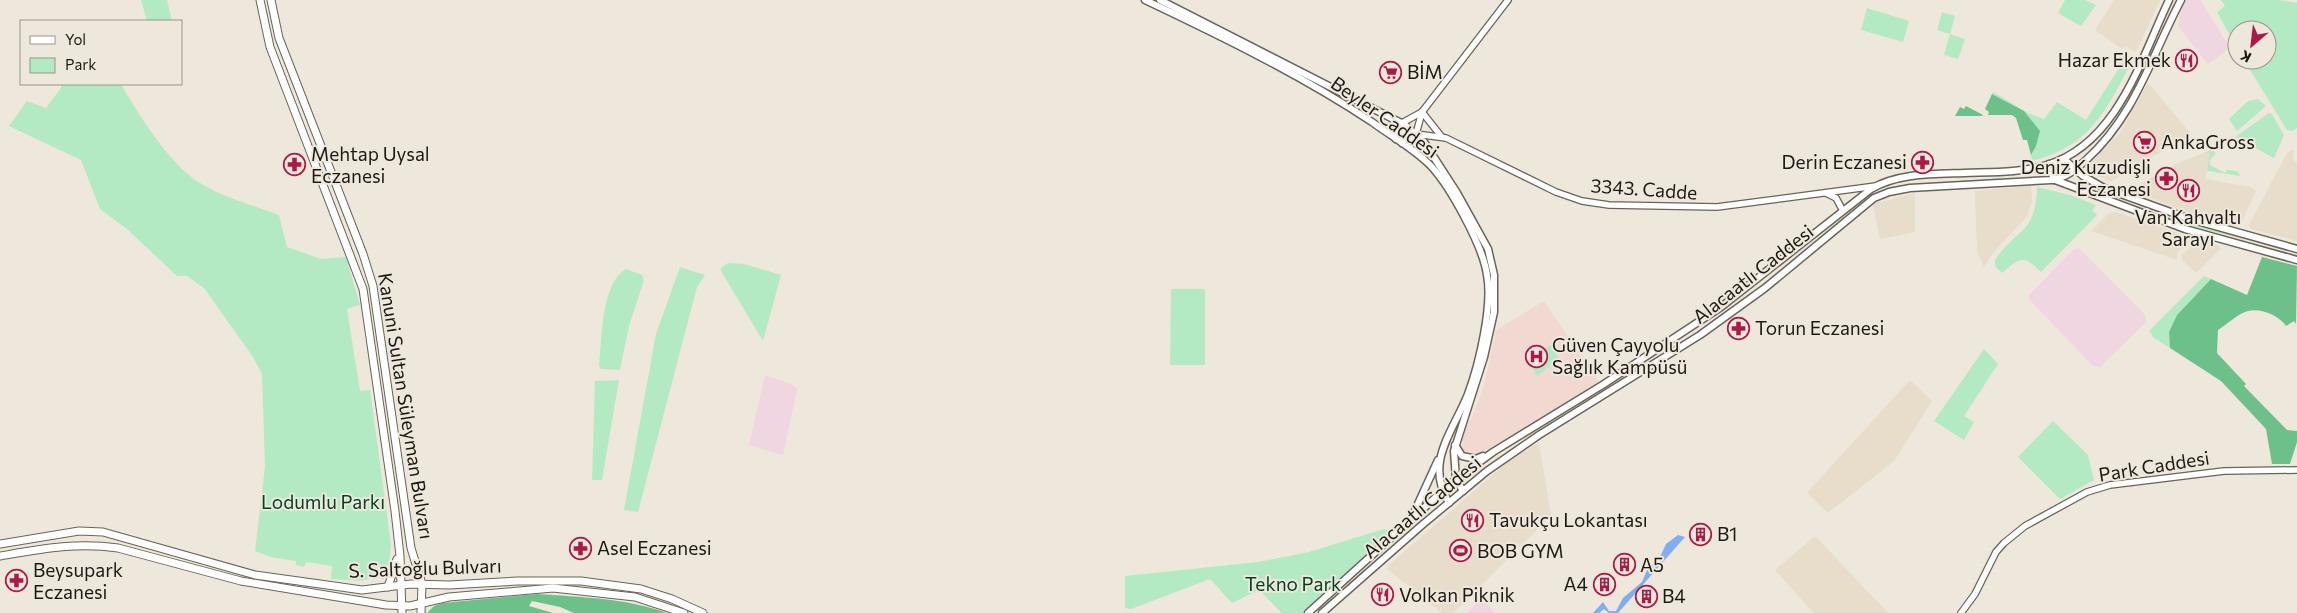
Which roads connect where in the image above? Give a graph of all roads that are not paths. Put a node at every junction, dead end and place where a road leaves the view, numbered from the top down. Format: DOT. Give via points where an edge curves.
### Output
graph roads {
  1 [pos="260,0"];
  2 [pos="271,0"];
  3 [pos="1145,0"];
  4 [pos="1160,0"];
  5 [pos="1508,0"];
  6 [pos="2169,0"];
  7 [pos="2181,0"];
  8 [pos="1422,112"];
  9 [pos="1402,123"];
  10 [pos="1416,134"];
  11 [pos="1441,136"];
  12 [pos="1396,139"];
  13 [pos="1402,143"];
  14 [pos="2064,158"];
  15 [pos="2049,164"];
  16 [pos="2076,170"];
  17 [pos="2054,180"];
  18 [pos="1876,186"];
  19 [pos="1824,193"];
  20 [pos="1842,209"];
  21 [pos="2297,249"];
  22 [pos="2297,260"];
  23 [pos="1455,445"];
  24 [pos="1442,450"];
  25 [pos="1493,452"];
  26 [pos="2297,470"];
  27 [pos="1456,479"];
  28 [pos="1463,491"];
  29 [pos="1442,492"];
  30 [pos="1449,502"];
  31 [pos="1408,523"];
  32 [pos="0,544"];
  33 [pos="399,546"];
  34 [pos="0,556"];
  35 [pos="422,584"];
  36 [pos="401,585"];
  37 [pos="388,587"];
  38 [pos="422,603"];
  39 [pos="402,609"];
  40 [pos="421,613"];
  41 [pos="684,613"];
  42 [pos="703,613"];
  43 [pos="1308,613"];
  44 [pos="1322,613"];
  45 [pos="1961,613"];
  1 -- 33 [label="main road, Kanuni Sultan Süleyman Bulvarı" via="270,47 363,289"];
  2 -- 35 [label="main road, Kanuni Sultan Süleyman Bulvarı" via="279,38 373,286 411,548"];
  3 -- 12 [label="main road, Beyler Caddesi" via="1320,88"];
  4 -- 9 [label="main road, Beyler Caddesi"];
  5 -- 8 [label="street"];
  6 -- 14 [label="main road, Alacaatlı Caddesi" via="2109,121 2094,137"];
  7 -- 16 [label="main road, Alacaatlı Caddesi" via="2123,118 2102,145"];
  8 -- 9 [label="street"];
  8 -- 10 [label="street"];
  8 -- 11 [label="street"];
  9 -- 10 [label="main road, Beyler Caddesi"];
  9 -- 12 [label="main road" via="1395,133"];
  10 -- 11 [label="street, 3343. Cadde"];
  10 -- 13 [label="main road"];
  10 -- 23 [label="main road, Beyler Caddesi" via="1438,163 1476,226 1488,250 1494,275 1494,312 1484,357"];
  11 -- 19 [label="street, 3343. Cadde" via="1556,192 1582,201 1708,208"];
  12 -- 13 [label="main road, Beyler Caddesi"];
  13 -- 24 [label="main road, Beyler Caddesi" via="1425,161 1441,180 1481,251 1488,276 1486,321 1473,376"];
  14 -- 15 [label="main road, Alacaatlı Caddesi"];
  14 -- 16 [label="main road"];
  15 -- 17 [label="main road"];
  15 -- 18 [label="main road, Alacaatlı Caddesi" via="2013,170 1931,174 1896,179"];
  16 -- 17 [label="main road, Alacaatlı Caddesi"];
  16 -- 21 [label="main road" via="2104,188 2190,220"];
  17 -- 22 [label="main road" via="2185,229"];
  17 -- 28 [label="main road, Alacaatlı Caddesi" via="1916,188 1878,196 1770,284 1711,327 1520,447"];
  18 -- 19 [label="street, 3343. Cadde"];
  18 -- 20 [label="main road, Alacaatlı Caddesi"];
  19 -- 20 [label="street" via="1836,198"];
  20 -- 25 [label="main road, Alacaatlı Caddesi" via="1721,307"];
  23 -- 25 [label="main road" via="1462,456 1469,459"];
  23 -- 27 [label="main road, Beyler Caddesi" via="1453,463"];
  24 -- 29 [label="main road, Beyler Caddesi" via="1438,477"];
  24 -- 31 [label="main road"];
  25 -- 27 [label="main road, Alacaatlı Caddesi"];
  26 -- 45 [label="street, Park Caddesi" via="2224,471 2110,486 2077,497 2025,526 2000,547"];
  27 -- 28 [label="main road"];
  27 -- 29 [label="main road, Alacaatlı Caddesi"];
  28 -- 30 [label="main road, Alacaatlı Caddesi"];
  29 -- 30 [label="main road"];
  29 -- 31 [label="main road, Alacaatlı Caddesi"];
  30 -- 44 [label="main road, Alacaatlı Caddesi"];
  31 -- 43 [label="main road, Alacaatlı Caddesi"];
  32 -- 37 [label="main road, S. Saltoğlu Bulvarı" via="79,531 103,532 254,575 362,590"];
  33 -- 36 [label="main road, Kanuni Sultan Süleyman Bulvarı"];
  33 -- 37 [label="main road" via="396,567"];
  34 -- 39 [label="main road, S. Saltoğlu Bulvarı" via="73,544 118,548 241,581"];
  35 -- 36 [label="main road, S. Saltoğlu Bulvarı"];
  35 -- 38 [label="main road, Kanuni Sultan Süleyman Bulvarı"];
  35 -- 42 [label="main road, S. Saltoğlu Bulvarı" via="549,580 606,584 649,591"];
  36 -- 37 [label="main road, S. Saltoğlu Bulvarı"];
  36 -- 39 [label="main road, Kanuni Sultan Süleyman Bulvarı"];
  38 -- 39 [label="main road, S. Saltoğlu Bulvarı"];
  38 -- 40 [label="main road, Kanuni Sultan Süleyman Bulvarı"];
  38 -- 41 [label="main road, S. Saltoğlu Bulvarı" via="449,596 553,588 635,597"];
}
